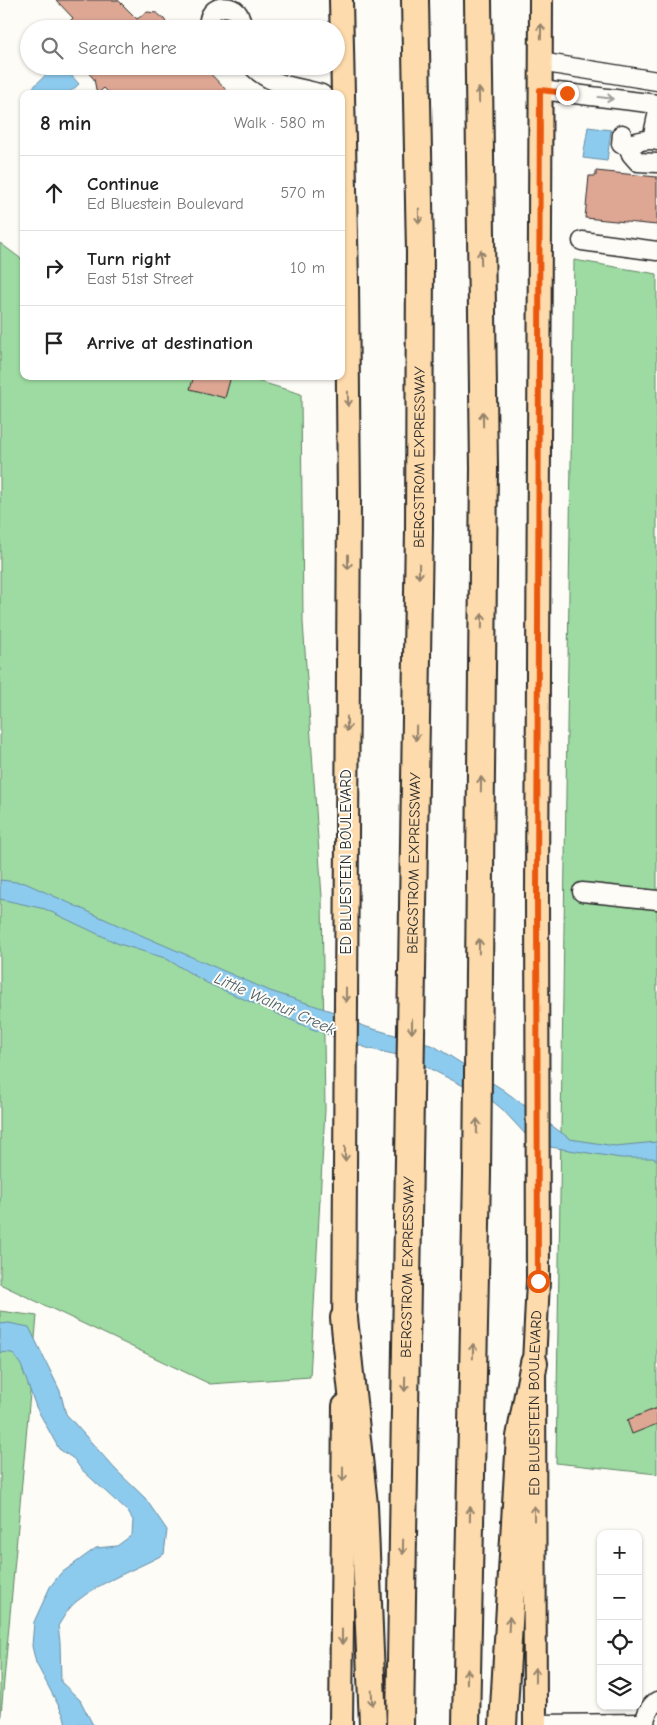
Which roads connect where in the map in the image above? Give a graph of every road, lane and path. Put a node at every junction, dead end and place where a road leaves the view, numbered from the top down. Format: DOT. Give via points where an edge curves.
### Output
graph roads {
  1 [pos="341,0"];
  2 [pos="400,0"];
  3 [pos="416,0"];
  4 [pos="478,0"];
  5 [pos="541,0"];
  6 [pos="209,20"];
  7 [pos="240,20"];
  8 [pos="338,20"];
  9 [pos="540,62"];
  10 [pos="260,75"];
  11 [pos="331,75"];
  12 [pos="650,80"];
  13 [pos="305,90"];
  14 [pos="329,90"];
  15 [pos="540,90"];
  16 [pos="649,103"];
  17 [pos="657,116"];
  18 [pos="655,140"];
  19 [pos="657,163"];
  20 [pos="419,180"];
  21 [pos="582,241"];
  22 [pos="657,251"];
  23 [pos="345,326"];
  24 [pos="582,892"];
  25 [pos="657,900"];
  26 [pos="344,1318"];
  27 [pos="534,1363"];
  28 [pos="657,1701"];
  29 [pos="535,1724"];
  30 [pos="645,1724"];
  31 [pos="341,1725"];
  32 [pos="373,1725"];
  33 [pos="400,1725"];
  34 [pos="466,1725"];
  35 [pos="503,1725"];
  1 -- 8 [label="main road, ED BLUESTEIN BOULEVARD"];
  2 -- 20 [label="highway" via="404,133"];
  3 -- 20 [label="highway, BERGSTROM EXPRESSWAY"];
  34 -- 4 [label="highway, one-way" via="477,1174 484,468"];
  9 -- 5 [label="main road, ED BLUESTEIN BOULEVARD, one-way"];
  6 -- 7 [label="street" via="211,12 225,5 235,9"];
  9 -- 12 [label="street"];
  9 -- 15 [label="main road, ED BLUESTEIN BOULEVARD"];
  10 -- 13 [label="street" via="277,84"];
  11 -- 14 [label="main road, ED BLUESTEIN BOULEVARD"];
  12 -- 16 [label="street"];
  15 -- 16 [label="street, one-way"];
  15 -- 27 [label="main road, ED BLUESTEIN BOULEVARD" via="538,1281"];
  17 -- 18 [label="street"];
  18 -- 19 [label="street" via="624,139 638,162"];
  20 -- 33 [label="highway, BERGSTROM EXPRESSWAY, one-way" via="419,530"];
  21 -- 22 [label="street"];
  23 -- 26 [label="main road, ED BLUESTEIN BOULEVARD, one-way" via="349,502"];
  24 -- 25 [label="street"];
  26 -- 31 [label="main road, ED BLUESTEIN BOULEVARD, one-way"];
  26 -- 32 [label="highway, one-way" via="364,1505"];
  29 -- 27 [label="main road, ED BLUESTEIN BOULEVARD, one-way"];
  35 -- 27 [label="highway, one-way" via="520,1437"];
  28 -- 30 [label="street" via="649,1708"];
  29 -- 30 [label="street"];
}
